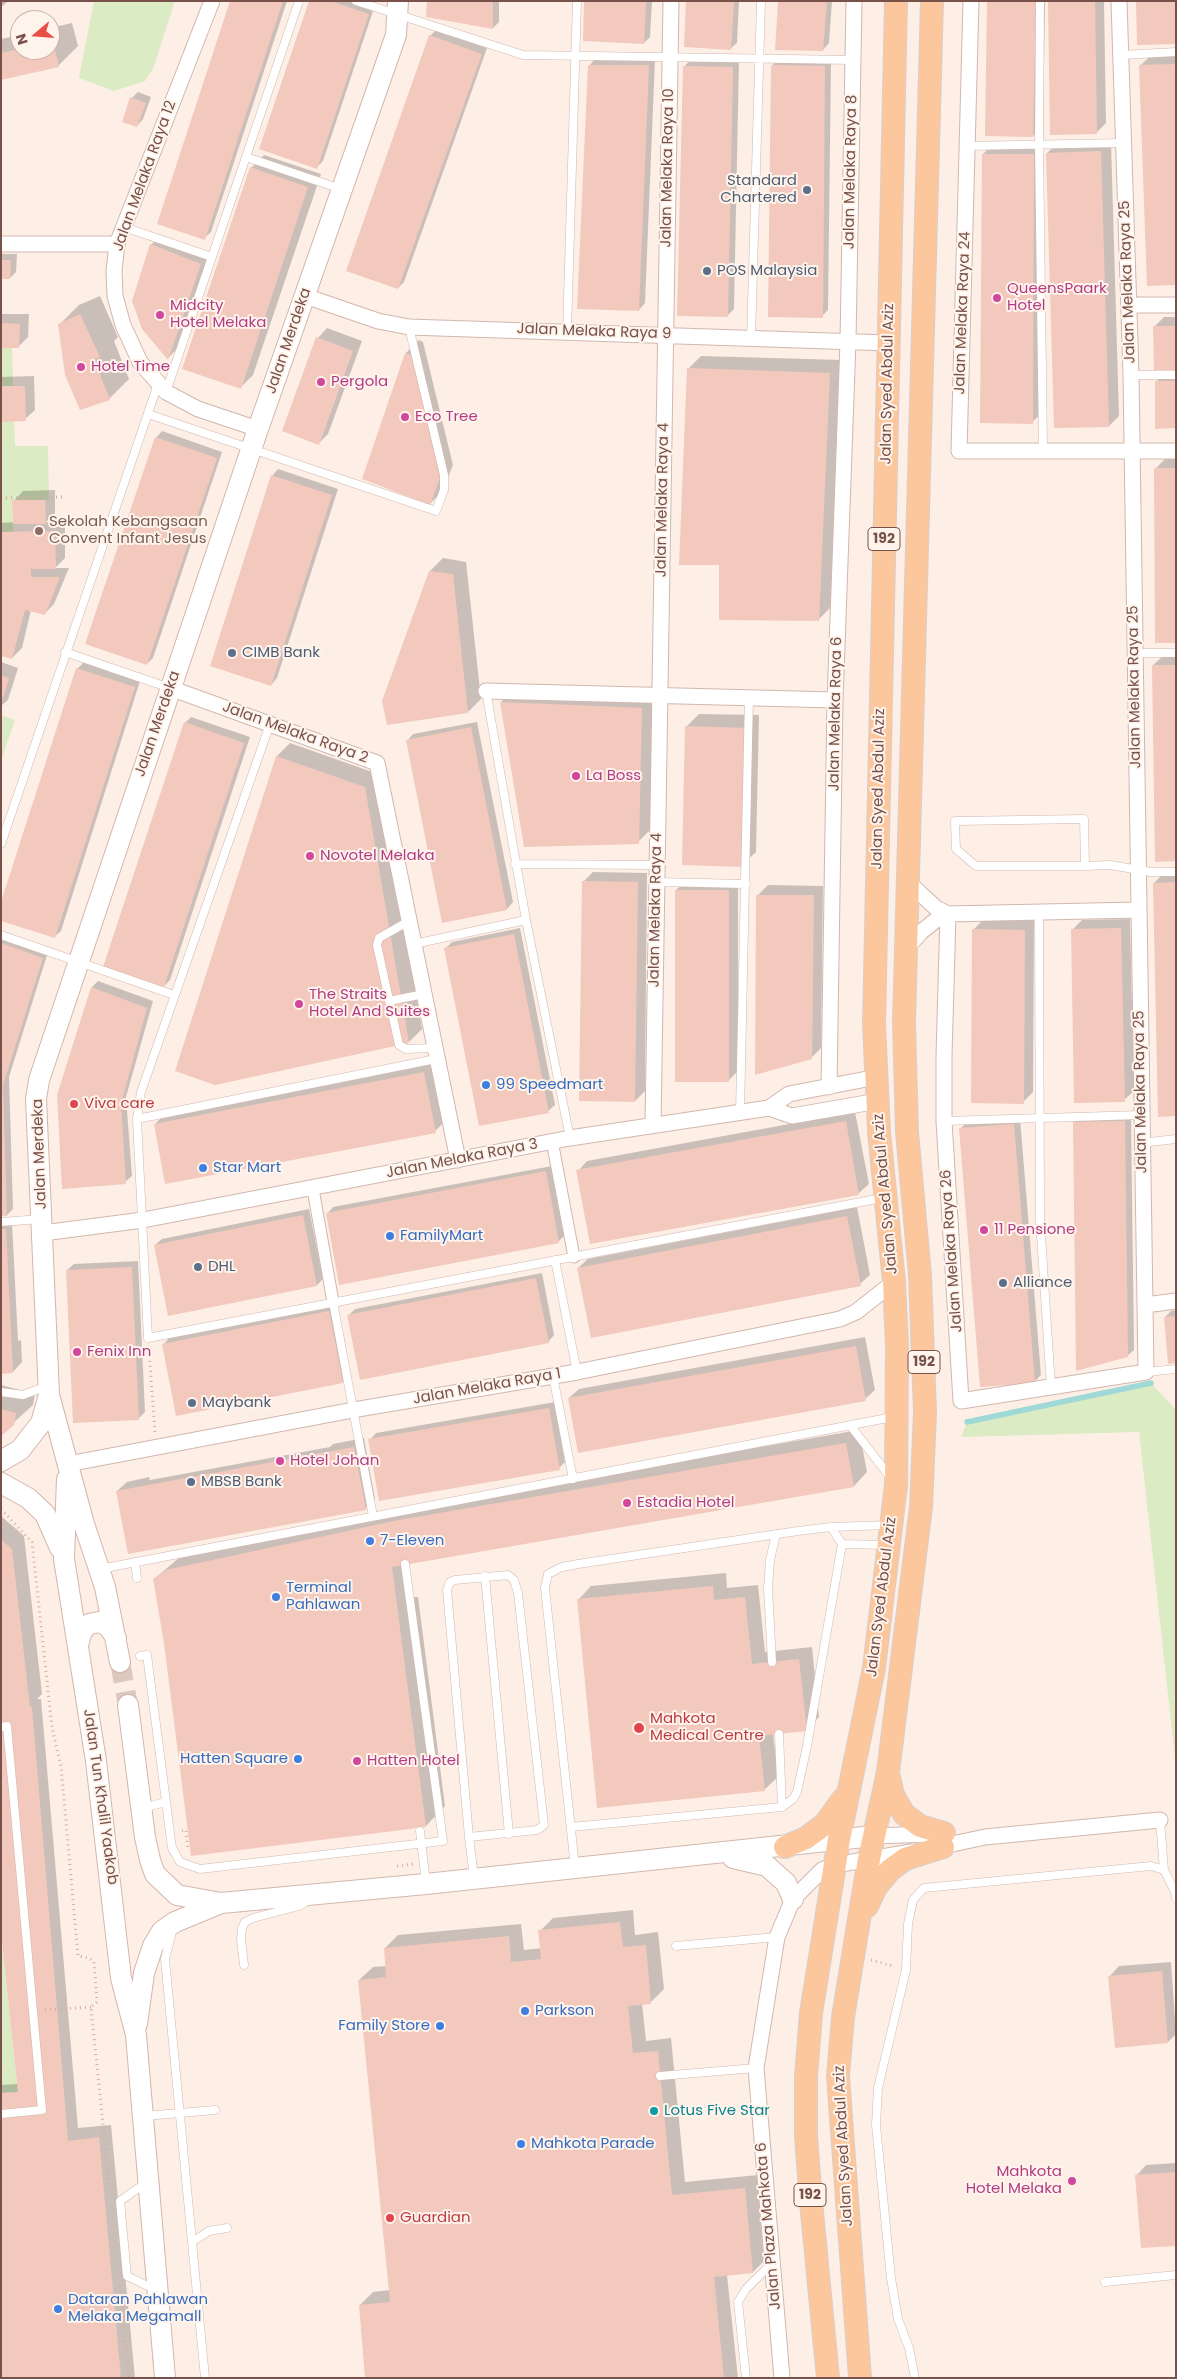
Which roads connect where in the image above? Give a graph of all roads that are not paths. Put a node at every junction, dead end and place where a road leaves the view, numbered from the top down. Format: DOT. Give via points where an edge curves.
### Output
graph roads {
  1 [pos="212,1"];
  2 [pos="299,1"];
  3 [pos="356,1"];
  4 [pos="577,1"];
  5 [pos="671,1"];
  6 [pos="761,1"];
  7 [pos="854,1"];
  8 [pos="896,1"];
  9 [pos="932,1"];
  10 [pos="971,1"];
  11 [pos="1040,1"];
  12 [pos="1119,1"];
  13 [pos="398,9"];
  14 [pos="1176,52"];
  15 [pos="576,55"];
  16 [pos="1121,55"];
  17 [pos="670,57"];
  18 [pos="759,57"];
  19 [pos="853,60"];
  20 [pos="1123,144"];
  21 [pos="1039,145"];
  22 [pos="967,146"];
  23 [pos="246,157"];
  24 [pos="342,189"];
  25 [pos="124,227"];
  26 [pos="1,244"];
  27 [pos="117,244"];
  28 [pos="212,257"];
  29 [pos="305,296"];
  30 [pos="1176,305"];
  31 [pos="1129,306"];
  32 [pos="409,327"];
  33 [pos="567,331"];
  34 [pos="666,335"];
  35 [pos="751,338"];
  36 [pos="848,342"];
  37 [pos="889,343"];
  38 [pos="1131,375"];
  39 [pos="1176,375"];
  40 [pos="162,388"];
  41 [pos="148,414"];
  42 [pos="258,429"];
  43 [pos="252,448"];
  44 [pos="1043,451"];
  45 [pos="1132,451"];
  46 [pos="1176,451"];
  47 [pos="65,652"];
  48 [pos="1134,653"];
  49 [pos="1176,653"];
  50 [pos="170,688"];
  51 [pos="486,691"];
  52 [pos="660,694"];
  53 [pos="749,697"];
  54 [pos="835,700"];
  55 [pos="270,724"];
  56 [pos="1,844"];
  57 [pos="516,864"];
  58 [pos="657,865"];
  59 [pos="1085,866"];
  60 [pos="1137,870"];
  61 [pos="1176,872"];
  62 [pos="657,882"];
  63 [pos="909,883"];
  64 [pos="746,884"];
  65 [pos="1137,910"];
  66 [pos="1039,913"];
  67 [pos="948,914"];
  68 [pos="526,920"];
  69 [pos="409,921"];
  70 [pos="1,935"];
  71 [pos="414,944"];
  72 [pos="906,949"];
  73 [pos="78,961"];
  74 [pos="424,994"];
  75 [pos="174,995"];
  76 [pos="389,1001"];
  77 [pos="435,1053"];
  78 [pos="877,1077"];
  79 [pos="829,1087"];
  80 [pos="878,1101"];
  81 [pos="769,1108"];
  82 [pos="740,1112"];
  83 [pos="1141,1115"];
  84 [pos="1040,1118"];
  85 [pos="137,1119"];
  86 [pos="944,1121"];
  87 [pos="653,1125"];
  88 [pos="570,1138"];
  89 [pos="1176,1139"];
  90 [pos="552,1141"];
  91 [pos="1141,1142"];
  92 [pos="458,1160"];
  93 [pos="313,1189"];
  94 [pos="886,1197"];
  95 [pos="143,1220"];
  96 [pos="1,1222"];
  97 [pos="43,1226"];
  98 [pos="574,1257"];
  99 [pos="555,1260"];
  100 [pos="894,1282"];
  101 [pos="1176,1301"];
  102 [pos="333,1302"];
  103 [pos="1145,1305"];
  104 [pos="1176,1369"];
  105 [pos="577,1372"];
  106 [pos="1146,1372"];
  107 [pos="553,1376"];
  108 [pos="1051,1386"];
  109 [pos="49,1390"];
  110 [pos="1,1392"];
  111 [pos="353,1410"];
  112 [pos="898,1416"];
  113 [pos="850,1425"];
  114 [pos="1,1461"];
  115 [pos="68,1464"];
  116 [pos="572,1478"];
  117 [pos="1,1483"];
  118 [pos="896,1485"];
  119 [pos="398,1511"];
  120 [pos="373,1516"];
  121 [pos="399,1520"];
  122 [pos="831,1527"];
  123 [pos="776,1534"];
  124 [pos="890,1535"];
  125 [pos="842,1544"];
  126 [pos="64,1559"];
  127 [pos="135,1562"];
  128 [pos="405,1564"];
  129 [pos="100,1569"];
  130 [pos="485,1576"];
  131 [pos="137,1578"];
  132 [pos="116,1638"];
  133 [pos="78,1645"];
  134 [pos="140,1656"];
  135 [pos="120,1662"];
  136 [pos="772,1662"];
  137 [pos="128,1705"];
  138 [pos="1,1726"];
  139 [pos="779,1734"];
  140 [pos="888,1772"];
  141 [pos="848,1792"];
  142 [pos="166,1802"];
  143 [pos="782,1807"];
  144 [pos="141,1808"];
  145 [pos="1160,1820"];
  146 [pos="571,1827"];
  147 [pos="420,1830"];
  148 [pos="509,1834"];
  149 [pos="873,1836"];
  150 [pos="469,1837"];
  151 [pos="839,1839"];
  152 [pos="943,1840"];
  153 [pos="422,1842"];
  154 [pos="785,1847"];
  155 [pos="704,1855"];
  156 [pos="869,1859"];
  157 [pos="835,1865"];
  158 [pos="575,1869"];
  159 [pos="1164,1870"];
  160 [pos="474,1879"];
  161 [pos="426,1884"];
  162 [pos="316,1895"];
  163 [pos="1176,1898"];
  164 [pos="793,1899"];
  165 [pos="221,1903"];
  166 [pos="175,1922"];
  167 [pos="858,1924"];
  168 [pos="777,1937"];
  169 [pos="676,1946"];
  170 [pos="244,1966"];
  171 [pos="136,2035"];
  172 [pos="756,2068"];
  173 [pos="660,2076"];
  174 [pos="215,2110"];
  175 [pos="1,2114"];
  176 [pos="178,2114"];
  177 [pos="143,2117"];
  178 [pos="148,2181"];
  179 [pos="227,2228"];
  180 [pos="192,2242"];
  181 [pos="772,2263"];
  182 [pos="1176,2275"];
  183 [pos="1105,2282"];
  184 [pos="158,2291"];
  185 [pos="165,2378"];
  186 [pos="204,2378"];
  187 [pos="746,2378"];
  188 [pos="782,2378"];
  189 [pos="828,2378"];
  190 [pos="860,2378"];
  191 [pos="915,2378"];
  1 -- 25 [label="street, Jalan Melaka Raya 12"];
  2 -- 23 [label="lane"];
  3 -- 13 [label="lane"];
  4 -- 15 [label="lane"];
  5 -- 17 [label="street, Jalan Melaka Raya 10"];
  6 -- 18 [label="lane"];
  7 -- 19 [label="street, Jalan Melaka Raya 8"];
  8 -- 37 [label="main road, Jalan Syed Abdul Aziz / 192"];
  9 -- 63 [label="main road, Jalan Syed Abdul Aziz / 192"];
  10 -- 22 [label="street, Jalan Melaka Raya 24"];
  11 -- 21 [label="lane"];
  12 -- 16 [label="street, Jalan Melaka Raya 25"];
  13 -- 15 [label="lane" via="523,55"];
  13 -- 24 [label="main road, Jalan Merdeka" via="396,35"];
  14 -- 16 [label="lane"];
  15 -- 17 [label="lane"];
  15 -- 33 [label="lane"];
  16 -- 20 [label="street, Jalan Melaka Raya 25"];
  17 -- 18 [label="lane"];
  17 -- 34 [label="street, Jalan Melaka Raya 10"];
  18 -- 19 [label="lane"];
  18 -- 35 [label="lane"];
  19 -- 36 [label="street, Jalan Melaka Raya 8"];
  20 -- 21 [label="lane"];
  20 -- 31 [label="street, Jalan Melaka Raya 25"];
  21 -- 22 [label="lane"];
  21 -- 44 [label="lane"];
  22 -- 44 [label="street, Jalan Melaka Raya 24" via="959,451"];
  23 -- 24 [label="lane"];
  23 -- 28 [label="lane"];
  24 -- 29 [label="main road, Jalan Merdeka"];
  25 -- 27 [label="street, Jalan Melaka Raya 12"];
  25 -- 28 [label="lane"];
  26 -- 27 [label="street"];
  27 -- 40 [label="street, Jalan Melaka Raya 12" via="115,296 123,325 140,362"];
  28 -- 40 [label="lane"];
  29 -- 32 [label="street, Jalan Melaka Raya 9" via="378,321"];
  29 -- 42 [label="main road, Jalan Merdeka"];
  30 -- 31 [label="street"];
  31 -- 38 [label="street, Jalan Melaka Raya 25"];
  32 -- 33 [label="street, Jalan Melaka Raya 9"];
  32 -- 43 [label="lane" via="444,475 444,490 436,511"];
  33 -- 34 [label="street, Jalan Melaka Raya 9"];
  34 -- 35 [label="street, Jalan Melaka Raya 9"];
  34 -- 52 [label="street, Jalan Melaka Raya 4"];
  35 -- 36 [label="street, Jalan Melaka Raya 9"];
  36 -- 37 [label="street, Jalan Melaka Raya 9"];
  36 -- 54 [label="street, Jalan Melaka Raya 6"];
  37 -- 78 [label="main road, Jalan Syed Abdul Aziz / 192" via="874,1015"];
  38 -- 39 [label="lane"];
  38 -- 45 [label="street, Jalan Melaka Raya 25"];
  40 -- 41 [label="lane"];
  40 -- 42 [label="street, Jalan Melaka Raya 12" via="198,409"];
  41 -- 43 [label="lane"];
  41 -- 47 [label="lane"];
  42 -- 43 [label="main road, Jalan Merdeka"];
  43 -- 50 [label="main road, Jalan Merdeka"];
  44 -- 45 [label="street, Jalan Melaka Raya 24"];
  45 -- 46 [label="street, Jalan Melaka Raya 24"];
  45 -- 48 [label="street, Jalan Melaka Raya 25"];
  47 -- 50 [label="lane"];
  47 -- 56 [label="lane"];
  48 -- 49 [label="lane"];
  48 -- 60 [label="street, Jalan Melaka Raya 25"];
  50 -- 55 [label="street, Jalan Melaka Raya 2"];
  50 -- 73 [label="main road, Jalan Merdeka"];
  51 -- 52 [label="street"];
  51 -- 57 [label="lane"];
  52 -- 53 [label="street"];
  52 -- 58 [label="street, Jalan Melaka Raya 4"];
  53 -- 54 [label="street"];
  53 -- 64 [label="lane"];
  54 -- 79 [label="street, Jalan Melaka Raya 6"];
  55 -- 69 [label="street, Jalan Melaka Raya 2" via="377,763"];
  55 -- 75 [label="lane"];
  57 -- 58 [label="lane"];
  57 -- 68 [label="lane"];
  58 -- 62 [label="street, Jalan Melaka Raya 4"];
  59 -- 59 [label="lane" via="1084,819 956,821 956,849 976,866"];
  59 -- 60 [label="lane"];
  60 -- 61 [label="lane"];
  60 -- 65 [label="street, Jalan Melaka Raya 25"];
  62 -- 64 [label="lane"];
  62 -- 87 [label="street, Jalan Melaka Raya 4"];
  63 -- 67 [label="street" via="936,908"];
  63 -- 72 [label="main road, Jalan Syed Abdul Aziz / 192"];
  64 -- 82 [label="lane"];
  65 -- 66 [label="street"];
  65 -- 83 [label="street, Jalan Melaka Raya 25"];
  66 -- 67 [label="street"];
  66 -- 84 [label="lane"];
  67 -- 72 [label="street" via="936,920"];
  67 -- 86 [label="street, Jalan Melaka Raya 26"];
  68 -- 71 [label="lane"];
  68 -- 88 [label="lane"];
  69 -- 71 [label="street, Jalan Melaka Raya 2"];
  69 -- 76 [label="lane" via="378,938"];
  70 -- 73 [label="lane"];
  71 -- 74 [label="street, Jalan Melaka Raya 2"];
  72 -- 140 [label="main road, Jalan Syed Abdul Aziz / 192" via="905,1079 922,1304 925,1412 921,1507"];
  73 -- 75 [label="lane"];
  73 -- 97 [label="main road, Jalan Merdeka" via="39,1080 36,1099"];
  74 -- 76 [label="lane"];
  74 -- 77 [label="street, Jalan Melaka Raya 2"];
  75 -- 85 [label="lane" via="141,1092"];
  76 -- 77 [label="lane" via="399,1045"];
  77 -- 85 [label="lane"];
  77 -- 92 [label="street, Jalan Melaka Raya 2"];
  78 -- 79 [label="street, Jalan Melaka Raya 3"];
  78 -- 80 [label="main road, Jalan Syed Abdul Aziz / 192"];
  79 -- 81 [label="street, Jalan Melaka Raya 3" via="789,1094"];
  80 -- 81 [label="street" via="792,1116"];
  80 -- 94 [label="main road, Jalan Syed Abdul Aziz / 192"];
  81 -- 82 [label="street, Jalan Melaka Raya 3"];
  82 -- 87 [label="street, Jalan Melaka Raya 3"];
  83 -- 84 [label="lane"];
  83 -- 91 [label="street, Jalan Melaka Raya 25"];
  84 -- 86 [label="lane"];
  84 -- 108 [label="lane" via="1040,1220"];
  85 -- 95 [label="lane"];
  86 -- 108 [label="street, Jalan Melaka Raya 26" via="961,1401"];
  87 -- 88 [label="street, Jalan Melaka Raya 3"];
  88 -- 90 [label="street, Jalan Melaka Raya 3"];
  89 -- 91 [label="lane"];
  90 -- 92 [label="street, Jalan Melaka Raya 3"];
  90 -- 98 [label="street"];
  91 -- 103 [label="street, Jalan Melaka Raya 25"];
  92 -- 93 [label="street, Jalan Melaka Raya 3"];
  93 -- 95 [label="street, Jalan Melaka Raya 3"];
  93 -- 102 [label="street"];
  94 -- 98 [label="lane"];
  94 -- 100 [label="main road, Jalan Syed Abdul Aziz / 192"];
  95 -- 97 [label="street, Jalan Melaka Raya 3"];
  95 -- 102 [label="lane" via="148,1338"];
  96 -- 97 [label="lane"];
  97 -- 109 [label="main road, Jalan Merdeka"];
  98 -- 99 [label="lane"];
  99 -- 102 [label="lane"];
  99 -- 105 [label="lane"];
  100 -- 105 [label="street, Jalan Melaka Raya 1" via="856,1312 840,1319"];
  100 -- 112 [label="main road, Jalan Syed Abdul Aziz / 192"];
  101 -- 103 [label="street"];
  102 -- 111 [label="lane"];
  103 -- 106 [label="street, Jalan Melaka Raya 25"];
  104 -- 106 [label="lane"];
  105 -- 107 [label="street, Jalan Melaka Raya 1"];
  106 -- 108 [label="street, Jalan Melaka Raya 26"];
  107 -- 111 [label="street, Jalan Melaka Raya 1"];
  107 -- 116 [label="lane"];
  109 -- 110 [label="lane" via="24,1396"];
  109 -- 114 [label="main road" via="43,1419 20,1450"];
  109 -- 115 [label="main road, Jalan Merdeka"];
  111 -- 115 [label="street, Jalan Melaka Raya 1"];
  111 -- 120 [label="lane"];
  112 -- 113 [label="lane"];
  112 -- 118 [label="main road, Jalan Syed Abdul Aziz / 192"];
  113 -- 116 [label="lane"];
  113 -- 118 [label="lane"];
  115 -- 126 [label="main road"];
  115 -- 129 [label="main road"];
  116 -- 119 [label="lane"];
  117 -- 126 [label="main road" via="28,1498 45,1514"];
  118 -- 124 [label="main road, Jalan Syed Abdul Aziz / 192"];
  119 -- 120 [label="lane"];
  119 -- 121 [label="lane"];
  120 -- 127 [label="lane"];
  122 -- 123 [label="lane"];
  122 -- 124 [label="lane"];
  122 -- 125 [label="lane"];
  123 -- 136 [label="lane" via="768,1588"];
  123 -- 146 [label="lane" via="578,1564 548,1574 545,1588"];
  124 -- 125 [label="lane"];
  124 -- 141 [label="main road, Jalan Syed Abdul Aziz / 192" via="874,1668"];
  125 -- 143 [label="lane" via="820,1681 797,1792"];
  126 -- 133 [label="main road, Jalan Tun Khalil Yaakob"];
  127 -- 129 [label="lane"];
  127 -- 131 [label="lane"];
  128 -- 153 [label="lane" via="443,1841"];
  129 -- 132 [label="main road"];
  130 -- 148 [label="lane"];
  130 -- 148 [label="lane" via="508,1575 514,1580 518,1593 544,1825 537,1830"];
  130 -- 150 [label="lane" via="455,1580 450,1582 447,1590"];
  132 -- 133 [label="main road" via="108,1626 99,1622 89,1624 82,1631"];
  132 -- 135 [label="main road"];
  133 -- 171 [label="main road, Jalan Tun Khalil Yaakob" via="98,1771 121,1978"];
  134 -- 142 [label="lane" via="147,1655"];
  137 -- 144 [label="main road"];
  138 -- 175 [label="lane" via="7,1726 42,2110"];
  139 -- 143 [label="lane"];
  140 -- 149 [label="main road, Jalan Syed Abdul Aziz / 192"];
  140 -- 152 [label="main road" via="893,1795 904,1814"];
  141 -- 151 [label="main road, Jalan Syed Abdul Aziz / 192"];
  141 -- 154 [label="main road" via="825,1824 806,1838"];
  142 -- 144 [label="lane"];
  142 -- 153 [label="lane" via="172,1848 180,1862 200,1869"];
  143 -- 146 [label="lane"];
  144 -- 165 [label="main road" via="150,1860 161,1880 176,1895"];
  145 -- 152 [label="street"];
  145 -- 159 [label="lane"];
  146 -- 158 [label="lane"];
  147 -- 153 [label="lane"];
  148 -- 150 [label="lane"];
  149 -- 151 [label="main road"];
  149 -- 152 [label="street"];
  149 -- 156 [label="main road, Jalan Syed Abdul Aziz / 192"];
  150 -- 160 [label="lane"];
  151 -- 154 [label="main road"];
  151 -- 157 [label="main road, Jalan Syed Abdul Aziz / 192"];
  152 -- 156 [label="street"];
  152 -- 167 [label="main road" via="890,1870 876,1887"];
  153 -- 161 [label="lane"];
  154 -- 155 [label="main road"];
  155 -- 158 [label="main road"];
  155 -- 164 [label="main road" via="767,1866 786,1883"];
  156 -- 157 [label="street"];
  156 -- 167 [label="main road, Jalan Syed Abdul Aziz / 192"];
  157 -- 164 [label="street" via="822,1870"];
  157 -- 189 [label="main road, Jalan Syed Abdul Aziz / 192" via="811,2013 806,2077 808,2174"];
  158 -- 160 [label="main road"];
  159 -- 163 [label="lane"];
  159 -- 191 [label="lane" via="1151,1866 924,1888 913,1900 908,1924 906,1970 882,2063 876,2125 891,2278 898,2319 909,2348"];
  160 -- 161 [label="main road"];
  161 -- 162 [label="main road"];
  162 -- 165 [label="main road"];
  162 -- 170 [label="lane" via="299,1906 245,1922 242,1928"];
  164 -- 168 [label="street, Jalan Plaza Mahkota 6"];
  165 -- 166 [label="main road, Jalan Tun Khalil Yaakob"];
  166 -- 171 [label="main road, Jalan Tun Khalil Yaakob" via="162,1931 147,1964"];
  166 -- 176 [label="lane" via="164,1959"];
  167 -- 190 [label="main road, Jalan Syed Abdul Aziz / 192" via="843,2017 838,2076"];
  168 -- 169 [label="lane"];
  168 -- 172 [label="street, Jalan Plaza Mahkota 6"];
  171 -- 177 [label="main road, Jalan Tun Khalil Yaakob"];
  172 -- 173 [label="lane"];
  172 -- 181 [label="street, Jalan Plaza Mahkota 6"];
  174 -- 176 [label="lane"];
  176 -- 177 [label="lane"];
  176 -- 180 [label="lane"];
  177 -- 178 [label="main road, Jalan Tun Khalil Yaakob"];
  178 -- 184 [label="main road, Jalan Tun Khalil Yaakob"];
  178 -- 184 [label="lane" via="120,2201 127,2276"];
  179 -- 180 [label="lane" via="209,2231"];
  180 -- 186 [label="lane"];
  181 -- 187 [label="lane" via="746,2289 738,2302"];
  181 -- 188 [label="street, Jalan Plaza Mahkota 6"];
  182 -- 183 [label="lane"];
  184 -- 185 [label="main road, Jalan Tun Khalil Yaakob"];
}
